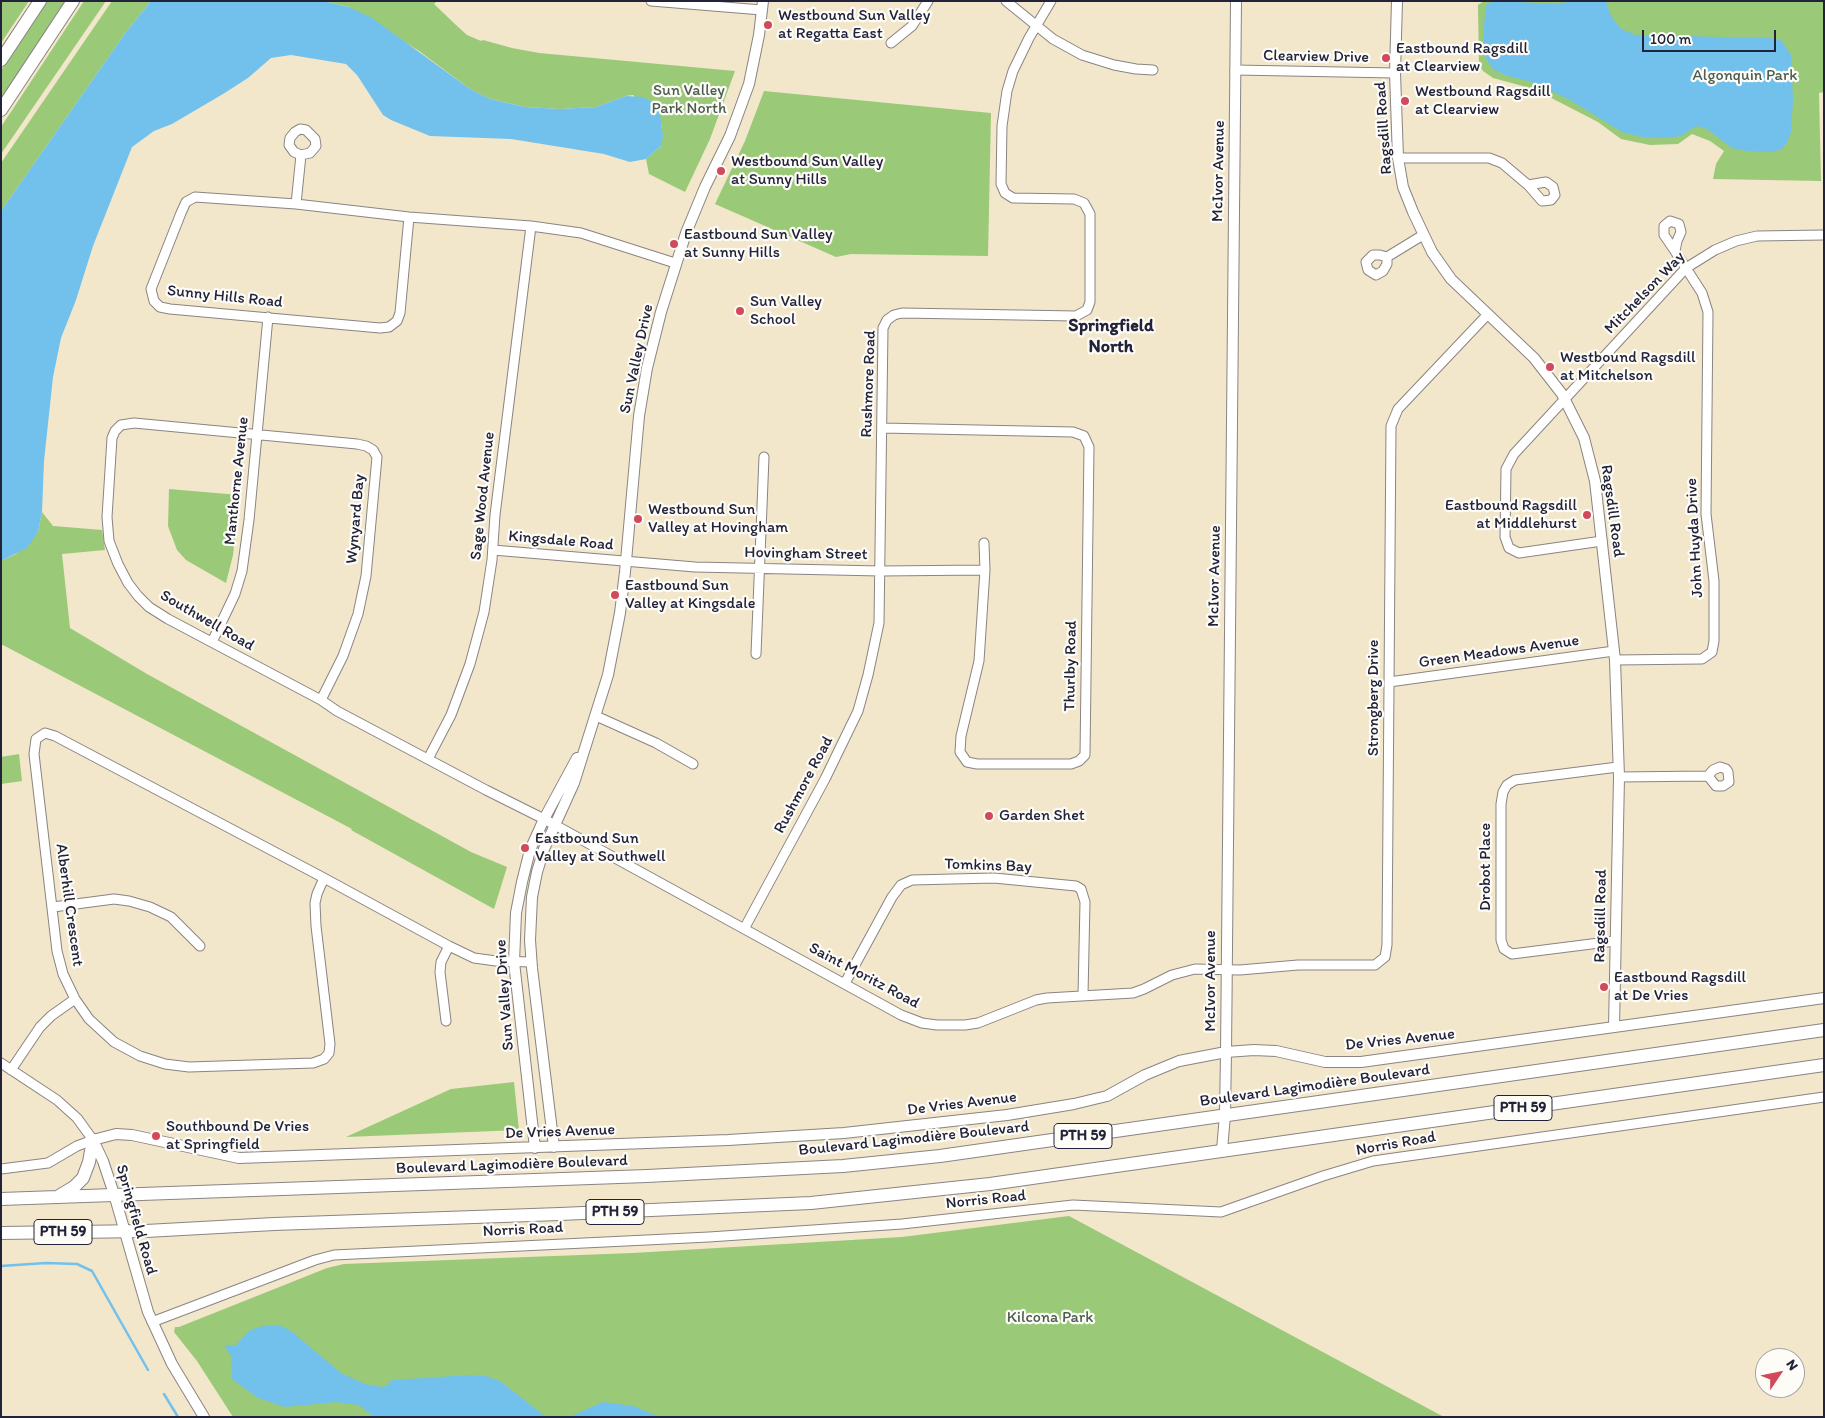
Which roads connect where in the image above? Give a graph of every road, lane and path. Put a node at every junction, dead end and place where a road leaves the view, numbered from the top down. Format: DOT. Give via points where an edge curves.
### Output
graph roads {
  1 [pos="40,1"];
  2 [pos="73,1"];
  3 [pos="650,1"];
  4 [pos="928,1"];
  5 [pos="1006,1"];
  6 [pos="1051,1"];
  7 [pos="1236,1"];
  8 [pos="1397,1"];
  9 [pos="763,6"];
  10 [pos="1037,25"];
  11 [pos="890,43"];
  12 [pos="1,60"];
  13 [pos="1153,70"];
  14 [pos="1235,70"];
  15 [pos="1396,73"];
  16 [pos="1,110"];
  17 [pos="301,155"];
  18 [pos="1398,158"];
  19 [pos="1528,185"];
  20 [pos="296,204"];
  21 [pos="409,217"];
  22 [pos="530,226"];
  23 [pos="1423,235"];
  24 [pos="1824,235"];
  25 [pos="1675,251"];
  26 [pos="1387,257"];
  27 [pos="675,262"];
  28 [pos="1686,268"];
  29 [pos="1488,314"];
  30 [pos="268,317"];
  31 [pos="1566,399"];
  32 [pos="882,428"];
  33 [pos="257,435"];
  34 [pos="764,458"];
  35 [pos="1602,541"];
  36 [pos="984,544"];
  37 [pos="493,550"];
  38 [pos="626,561"];
  39 [pos="759,568"];
  40 [pos="986,570"];
  41 [pos="880,571"];
  42 [pos="212,642"];
  43 [pos="756,654"];
  44 [pos="1615,655"];
  45 [pos="1389,682"];
  46 [pos="321,700"];
  47 [pos="596,716"];
  48 [pos="589,735"];
  49 [pos="428,759"];
  50 [pos="693,764"];
  51 [pos="1619,772"];
  52 [pos="1708,776"];
  53 [pos="544,819"];
  54 [pos="555,826"];
  55 [pos="324,878"];
  56 [pos="53,906"];
  57 [pos="744,929"];
  58 [pos="1615,941"];
  59 [pos="200,946"];
  60 [pos="449,946"];
  61 [pos="514,962"];
  62 [pos="531,962"];
  63 [pos="1226,969"];
  64 [pos="845,983"];
  65 [pos="1083,995"];
  66 [pos="1824,998"];
  67 [pos="75,999"];
  68 [pos="446,1021"];
  69 [pos="1614,1027"];
  70 [pos="1824,1030"];
  71 [pos="1226,1052"];
  72 [pos="1,1063"];
  73 [pos="1824,1065"];
  74 [pos="11,1070"];
  75 [pos="1824,1097"];
  76 [pos="1225,1116"];
  77 [pos="93,1140"];
  78 [pos="554,1147"];
  79 [pos="535,1148"];
  80 [pos="1222,1150"];
  81 [pos="1,1169"];
  82 [pos="114,1194"];
  83 [pos="57,1197"];
  84 [pos="1,1200"];
  85 [pos="125,1231"];
  86 [pos="1,1233"];
  87 [pos="152,1322"];
  88 [pos="204,1417"];
  1 -- 12 [label="main road"];
  2 -- 16 [label="main road"];
  3 -- 9 [label="street"];
  4 -- 11 [label="street" via="912,26"];
  5 -- 10 [label="street"];
  6 -- 10 [label="street"];
  7 -- 14 [label="street, McIvor Avenue"];
  8 -- 15 [label="street, Ragsdill Road"];
  9 -- 27 [label="street, Sun Valley Drive" via="749,84"];
  10 -- 13 [label="street" via="1053,39 1082,55 1136,70"];
  10 -- 32 [label="street, Rushmore Road" via="1006,91 1001,184 1005,193 1013,198 1074,199 1084,203 1090,214 1090,302 1087,310 1076,316 894,315 883,328"];
  14 -- 15 [label="street, Clearview Drive"];
  14 -- 63 [label="street, McIvor Avenue"];
  15 -- 18 [label="street, Ragsdill Road"];
  17 -- 20 [label="street"];
  18 -- 19 [label="street" via="1489,158 1502,163"];
  18 -- 23 [label="street, Ragsdill Road" via="1403,187"];
  20 -- 21 [label="street, Sunny Hills Road"];
  20 -- 30 [label="street, Sunny Hills Road" via="195,197 186,202 151,290 160,307"];
  21 -- 22 [label="street, Sunny Hills Road"];
  21 -- 30 [label="street, Sunny Hills Road" via="400,313 397,321 389,327"];
  22 -- 27 [label="street, Sunny Hills Road" via="581,233"];
  22 -- 37 [label="street, Sage Wood Avenue" via="494,515"];
  23 -- 26 [label="street"];
  23 -- 29 [label="street, Ragsdill Road" via="1451,279"];
  24 -- 28 [label="street, Mitchelson Way" via="1757,236 1736,241"];
  25 -- 28 [label="street, John Huyda Drive"];
  27 -- 38 [label="street, Sun Valley Drive" via="639,416"];
  28 -- 31 [label="street, Mitchelson Way"];
  28 -- 44 [label="street, John Huyda Drive" via="1702,293 1708,312 1706,514 1714,581 1712,652 1702,660"];
  29 -- 31 [label="street, Ragsdill Road" via="1534,358"];
  29 -- 45 [label="street, Strongberg Drive" via="1398,409 1392,426"];
  30 -- 33 [label="street, Manthorne Avenue"];
  31 -- 35 [label="street, Ragsdill Road" via="1584,438 1595,481"];
  31 -- 35 [label="street, Mitchelson Way" via="1514,454 1506,469 1505,537 1509,548 1519,553"];
  32 -- 40 [label="street, Thurlby Road" via="1073,432 1084,436 1089,446 1085,754 1072,764 977,764 967,762 960,752 979,662"];
  32 -- 41 [label="street, Rushmore Road"];
  33 -- 42 [label="street, Manthorne Avenue" via="242,571 235,594"];
  33 -- 42 [label="street, Southwell Road" via="127,423 121,424 112,438 107,517 109,541 118,564 149,607"];
  33 -- 46 [label="street, Wynyard Bay" via="357,444 373,450 377,457 366,576 358,614 343,656"];
  34 -- 39 [label="street"];
  35 -- 44 [label="street, Ragsdill Road"];
  36 -- 40 [label="street, Thurlby Road"];
  37 -- 38 [label="street, Kingsdale Road"];
  37 -- 49 [label="street, Sage Wood Avenue" via="484,612 470,664 451,715"];
  38 -- 39 [label="street, Hovingham Street"];
  38 -- 47 [label="street, Sun Valley Drive" via="610,666"];
  39 -- 41 [label="street, Hovingham Street"];
  39 -- 43 [label="street"];
  40 -- 41 [label="street, Hovingham Street"];
  41 -- 57 [label="street, Rushmore Road" via="879,622 858,711"];
  42 -- 46 [label="street, Southwell Road"];
  44 -- 45 [label="street, Green Meadows Avenue"];
  44 -- 51 [label="street, Ragsdill Road"];
  45 -- 63 [label="street, Strongberg Drive" via="1385,956 1375,965"];
  46 -- 49 [label="street, Southwell Road"];
  47 -- 48 [label="street, Sun Valley Drive"];
  47 -- 50 [label="street"];
  48 -- 53 [label="street, Sun Valley Drive"];
  48 -- 54 [label="street, Sun Valley Drive" via="574,783"];
  49 -- 53 [label="street, Southwell Road"];
  51 -- 52 [label="street"];
  51 -- 58 [label="street, Ragsdill Road"];
  51 -- 58 [label="street, Drobot Place" via="1514,780 1503,792 1501,804 1501,940 1504,949 1512,954"];
  53 -- 54 [label="street, Saint Moritz Road"];
  53 -- 61 [label="street, Sun Valley Drive" via="530,850 522,882 516,914"];
  54 -- 57 [label="street, Saint Moritz Road"];
  54 -- 62 [label="street, Sun Valley Drive" via="544,849 532,897"];
  55 -- 56 [label="street, Alberhill Crescent" via="64,740 45,733 36,739 34,754"];
  55 -- 60 [label="street, Alberhill Crescent"];
  55 -- 67 [label="street, Alberhill Crescent" via="315,903 330,1044 324,1059 313,1063 198,1067 165,1064 140,1056 114,1042 89,1019"];
  56 -- 59 [label="street" via="129,901 171,917"];
  56 -- 67 [label="street, Alberhill Crescent" via="63,974"];
  57 -- 64 [label="street, Saint Moritz Road"];
  58 -- 69 [label="street, Ragsdill Road"];
  60 -- 61 [label="street, Alberhill Crescent" via="474,958"];
  60 -- 68 [label="street" via="440,972"];
  61 -- 62 [label="street, Alberhill Crescent"];
  61 -- 79 [label="street, Sun Valley Drive"];
  62 -- 78 [label="street, Sun Valley Drive"];
  63 -- 65 [label="street, Saint Moritz Road" via="1183,972 1133,993"];
  63 -- 71 [label="street, McIvor Avenue"];
  64 -- 65 [label="street, Saint Moritz Road" via="901,1015 936,1025 978,1023 1036,1000"];
  64 -- 65 [label="street, Tomkins Bay" via="900,885 912,880 994,878 1081,889 1085,902"];
  66 -- 69 [label="street, De Vries Avenue"];
  67 -- 74 [label="street" via="40,1027"];
  69 -- 71 [label="street, De Vries Avenue" via="1362,1062 1324,1062 1276,1051"];
  70 -- 76 [label="main road, Boulevard Lagimodière Boulevard / PTH 59"];
  71 -- 76 [label="street, McIvor Avenue"];
  71 -- 78 [label="street, De Vries Avenue" via="1178,1061 1107,1096 1007,1115 844,1133"];
  72 -- 74 [label="street, Springfield Road"];
  73 -- 80 [label="main road, PTH 59"];
  74 -- 77 [label="street, Springfield Road" via="57,1100 77,1118"];
  75 -- 87 [label="street, Norris Road" via="1373,1161 1221,1212 1072,1205 873,1226 334,1255"];
  76 -- 80 [label="street, McIvor Avenue"];
  76 -- 82 [label="main road, Boulevard Lagimodière Boulevard / PTH 59" via="940,1156 816,1168"];
  77 -- 79 [label="street, De Vries Avenue" via="116,1134 132,1135 239,1158"];
  77 -- 81 [label="street" via="48,1162"];
  77 -- 82 [label="street, Springfield Road"];
  77 -- 83 [label="main road" via="90,1162 82,1178"];
  78 -- 79 [label="street, De Vries Avenue"];
  80 -- 85 [label="main road, PTH 59" via="990,1184 811,1203"];
  82 -- 83 [label="main road, Boulevard Lagimodière Boulevard / PTH 59"];
  82 -- 85 [label="street, Springfield Road"];
  83 -- 84 [label="main road, Boulevard Lagimodière Boulevard / PTH 59"];
  85 -- 86 [label="main road, PTH 59"];
  85 -- 87 [label="street, Springfield Road"];
  87 -- 88 [label="street, Springfield Road" via="175,1370"];
}
